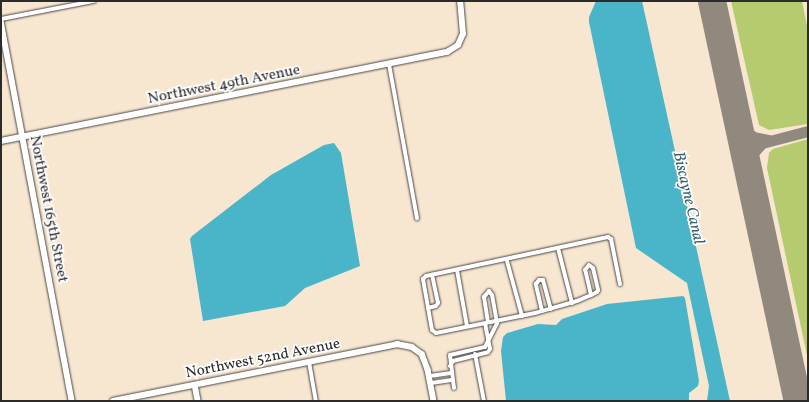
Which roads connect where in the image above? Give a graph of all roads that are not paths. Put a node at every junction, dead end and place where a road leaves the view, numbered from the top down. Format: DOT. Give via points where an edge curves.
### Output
graph roads {
  1 [pos="94,1"];
  2 [pos="460,1"];
  3 [pos="1,20"];
  4 [pos="389,64"];
  5 [pos="22,137"];
  6 [pos="1,141"];
  7 [pos="417,218"];
  8 [pos="558,248"];
  9 [pos="507,260"];
  10 [pos="457,270"];
  11 [pos="432,275"];
  12 [pos="620,284"];
  13 [pos="591,295"];
  14 [pos="572,303"];
  15 [pos="428,308"];
  16 [pos="551,309"];
  17 [pos="542,311"];
  18 [pos="522,316"];
  19 [pos="497,320"];
  20 [pos="487,322"];
  21 [pos="467,326"];
  22 [pos="488,338"];
  23 [pos="474,350"];
  24 [pos="475,356"];
  25 [pos="308,362"];
  26 [pos="450,366"];
  27 [pos="451,373"];
  28 [pos="430,376"];
  29 [pos="452,380"];
  30 [pos="431,384"];
  31 [pos="195,385"];
  32 [pos="454,388"];
  33 [pos="72,401"];
  34 [pos="113,401"];
  35 [pos="198,401"];
  36 [pos="316,401"];
  37 [pos="434,401"];
  38 [pos="484,401"];
  1 -- 3 [label="street"];
  2 -- 4 [label="street, Northwest 49th Avenue" via="463,34 458,45 451,50"];
  3 -- 5 [label="street, Northwest 165th Street"];
  4 -- 5 [label="street, Northwest 49th Avenue"];
  4 -- 7 [label="street"];
  5 -- 6 [label="street, Northwest 49th Avenue"];
  5 -- 33 [label="street, Northwest 165th Street"];
  8 -- 9 [label="street"];
  8 -- 12 [label="street" via="608,237 611,239"];
  8 -- 14 [label="street"];
  9 -- 10 [label="street"];
  9 -- 18 [label="street"];
  10 -- 11 [label="street"];
  10 -- 21 [label="street"];
  11 -- 15 [label="street" via="423,279"];
  11 -- 15 [label="street" via="438,303"];
  13 -- 13 [label="street" via="598,290 593,268 589,265 585,270"];
  13 -- 14 [label="street"];
  14 -- 16 [label="street"];
  15 -- 21 [label="street" via="432,330 436,333"];
  16 -- 17 [label="street"];
  16 -- 17 [label="street" via="543,280 539,280 536,284"];
  17 -- 18 [label="street"];
  18 -- 19 [label="street"];
  19 -- 20 [label="street"];
  19 -- 20 [label="street" via="489,291 484,297"];
  19 -- 22 [label="street"];
  20 -- 21 [label="street"];
  20 -- 22 [label="street"];
  22 -- 23 [label="street" via="485,347"];
  22 -- 24 [label="street" via="488,352"];
  23 -- 24 [label="street"];
  23 -- 26 [label="street" via="452,354"];
  24 -- 26 [label="street" via="453,361"];
  24 -- 38 [label="street"];
  25 -- 28 [label="street, Northwest 52nd Avenue" via="397,344 417,350 426,360"];
  25 -- 31 [label="street, Northwest 52nd Avenue"];
  25 -- 36 [label="street"];
  26 -- 27 [label="street"];
  27 -- 28 [label="street"];
  27 -- 29 [label="street"];
  28 -- 30 [label="street"];
  29 -- 30 [label="street"];
  29 -- 32 [label="street"];
  30 -- 37 [label="street"];
  31 -- 34 [label="street, Northwest 52nd Avenue"];
  31 -- 35 [label="street"];
}
